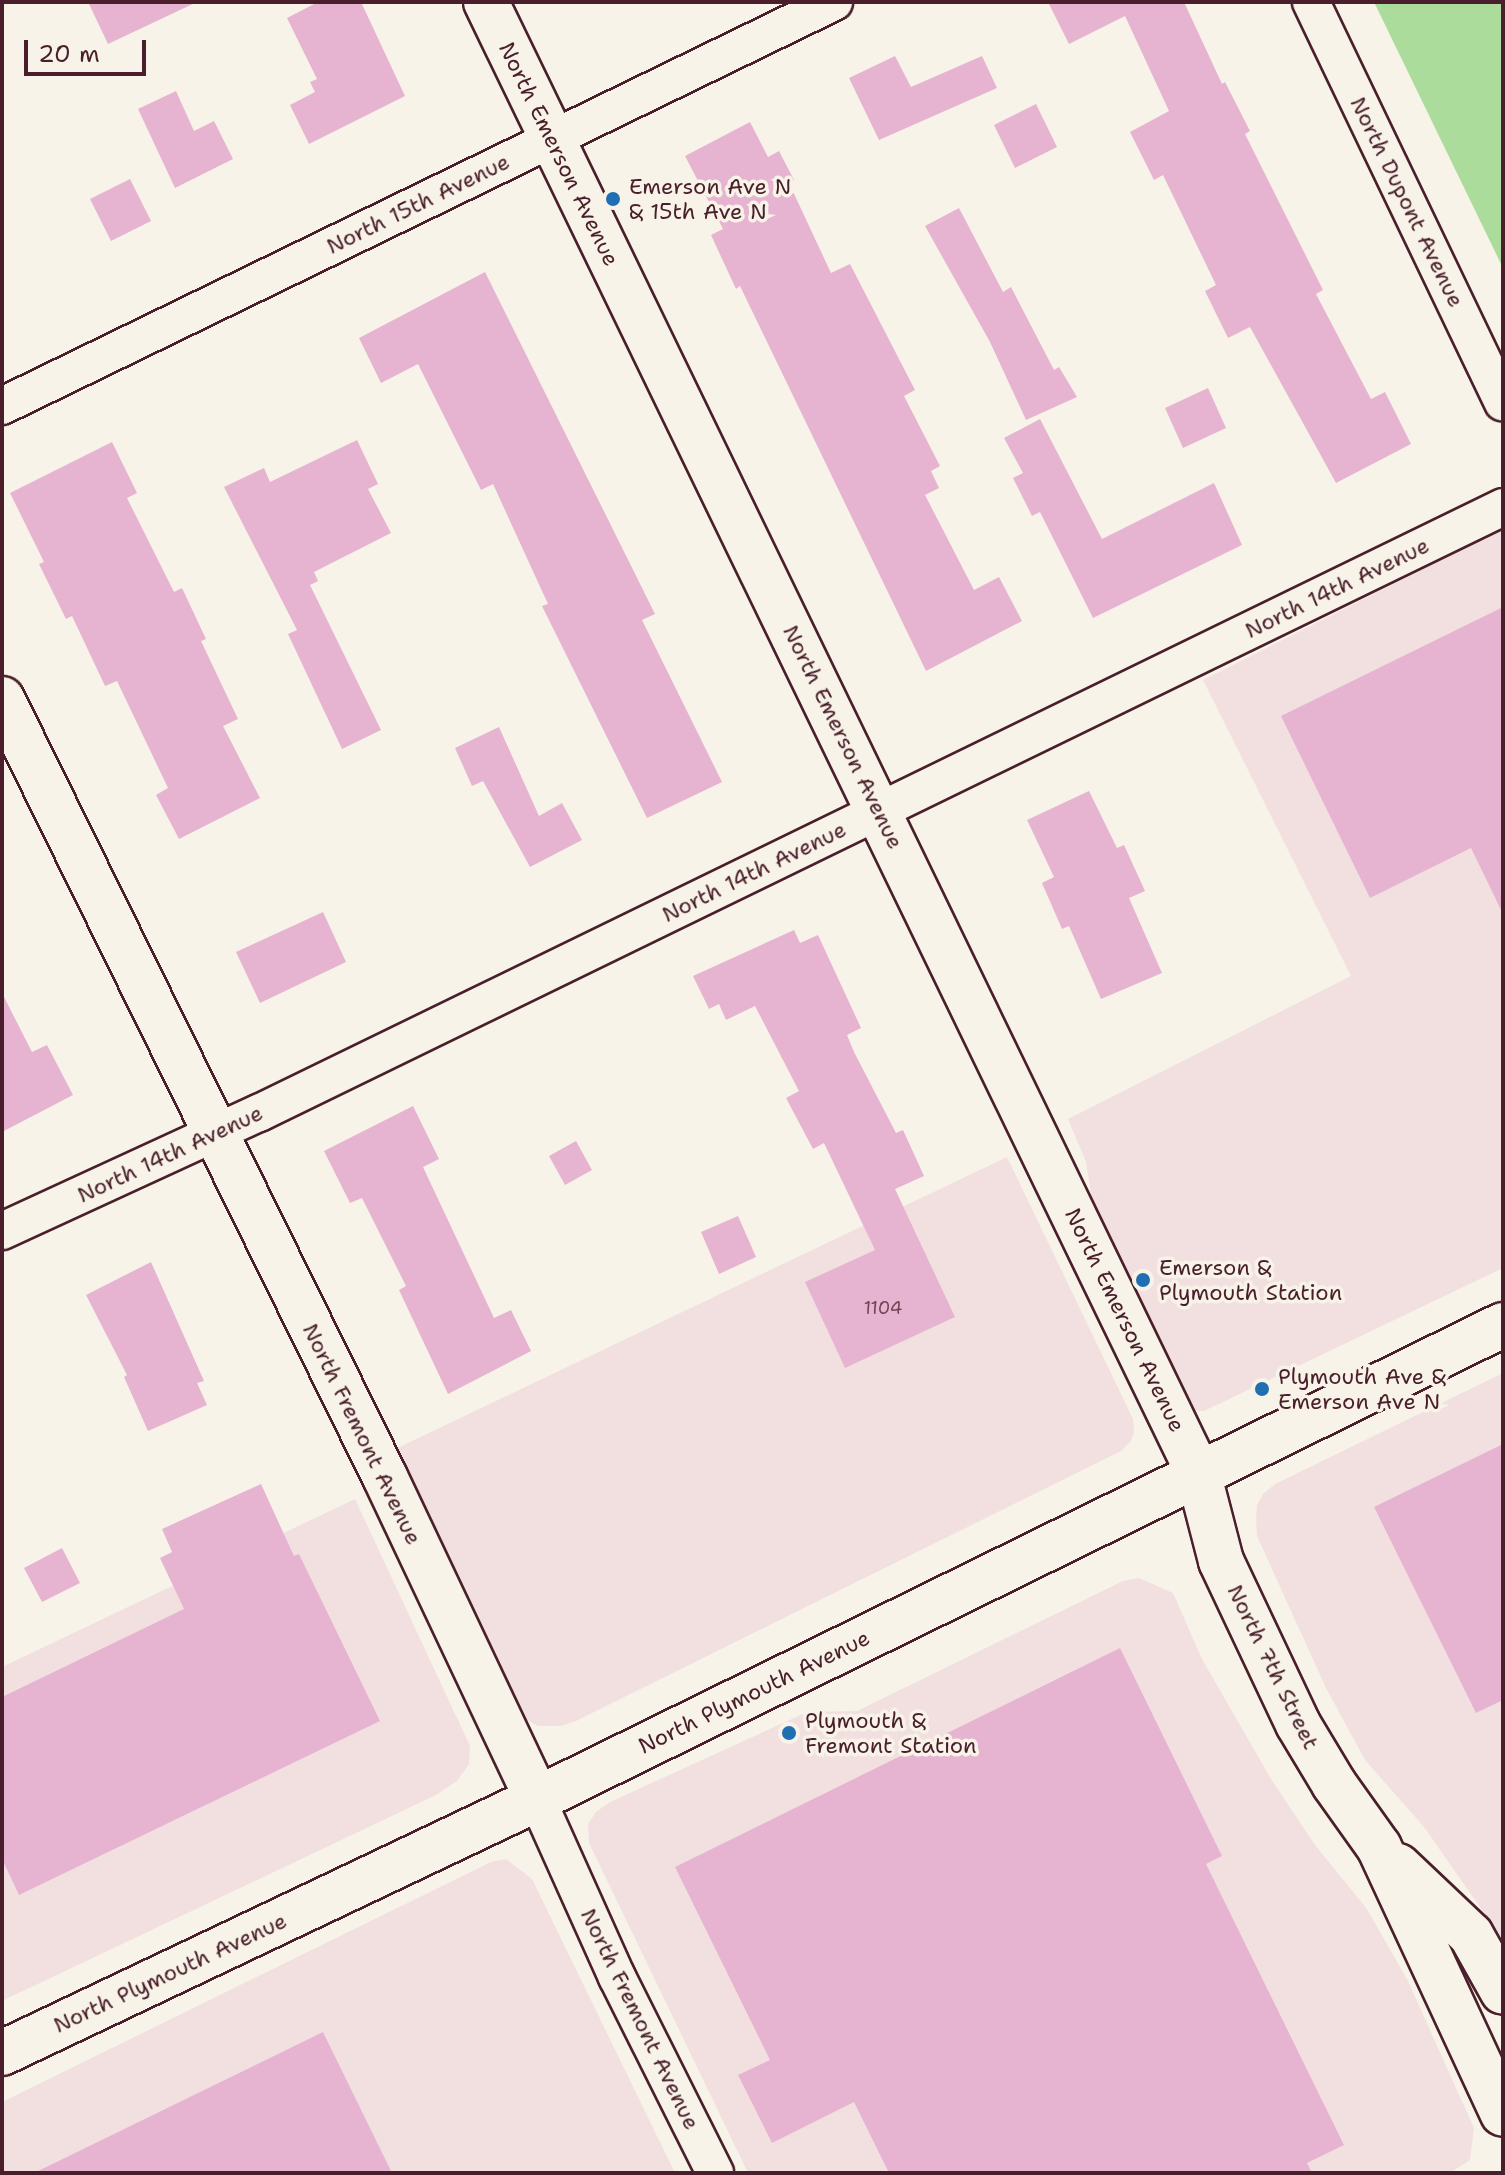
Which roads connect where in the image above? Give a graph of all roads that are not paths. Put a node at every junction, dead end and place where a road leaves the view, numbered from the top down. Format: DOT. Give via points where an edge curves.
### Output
graph roads {
  1 [pos="486,2"];
  2 [pos="834,2"];
  3 [pos="1311,2"];
  4 [pos="552,139"];
  5 [pos="1503,402"];
  6 [pos="2,406"];
  7 [pos="1503,507"];
  8 [pos="2,699"];
  9 [pos="879,811"];
  10 [pos="213,1134"];
  11 [pos="2,1231"];
  12 [pos="1503,1325"];
  13 [pos="1198,1472"];
  14 [pos="537,1799"];
  15 [pos="1379,1847"];
  16 [pos="1503,1992"];
  17 [pos="2,2053"];
  18 [pos="1503,2114"];
  19 [pos="715,2173"];
  1 -- 4 [label="street, North Emerson Avenue"];
  2 -- 4 [label="street, North 15th Avenue"];
  3 -- 5 [label="street, North Dupont Avenue"];
  4 -- 6 [label="street, North 15th Avenue"];
  4 -- 9 [label="street, North Emerson Avenue"];
  7 -- 9 [label="street, North 14th Avenue"];
  8 -- 10 [label="street, North Fremont Avenue"];
  9 -- 10 [label="street, North 14th Avenue"];
  9 -- 13 [label="street, North Emerson Avenue"];
  10 -- 11 [label="street, North 14th Avenue"];
  10 -- 14 [label="street, North Fremont Avenue" via="385,1477"];
  12 -- 13 [label="street, North Plymouth Avenue"];
  13 -- 14 [label="street, North Plymouth Avenue"];
  13 -- 15 [label="street, North 7th Street" via="1221,1561 1298,1724"];
  14 -- 17 [label="street, North Plymouth Avenue"];
  14 -- 19 [label="street, North Fremont Avenue" via="617,1977"];
  15 -- 16 [label="street, North 7th Street" via="1471,1935"];
  15 -- 18 [label="street, North 7th Street"];
}
